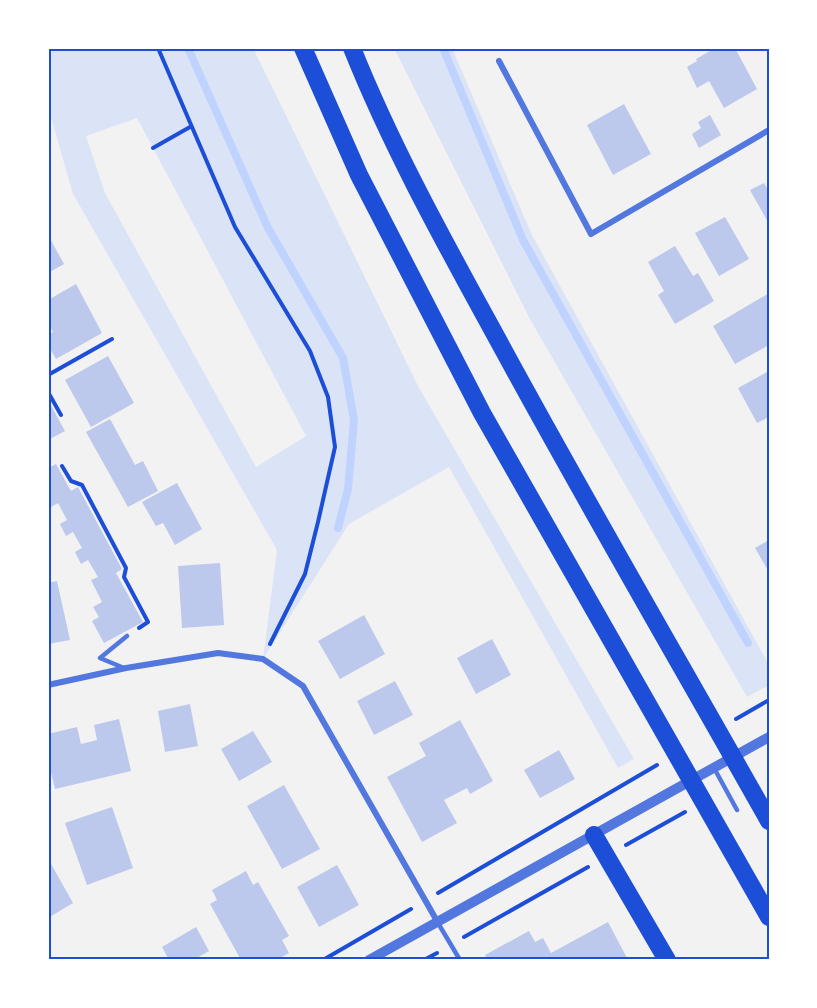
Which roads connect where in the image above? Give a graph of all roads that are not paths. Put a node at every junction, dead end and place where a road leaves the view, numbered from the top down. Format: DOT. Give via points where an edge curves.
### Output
graph roads {
  1 [pos="303,48"];
  2 [pos="352,48"];
  3 [pos="499,61"];
  4 [pos="769,130"];
  5 [pos="127,636"];
  6 [pos="126,668"];
  7 [pos="48,685"];
  8 [pos="769,737"];
  9 [pos="714,768"];
  10 [pos="736,810"];
  11 [pos="769,821"];
  12 [pos="594,835"];
  13 [pos="769,917"];
  14 [pos="437,921"];
  15 [pos="369,960"];
  16 [pos="460,960"];
  17 [pos="667,960"];
  1 -- 13 [label="highway" via="359,175 482,413"];
  2 -- 11 [label="highway" via="437,230"];
  3 -- 4 [label="street" via="591,234"];
  5 -- 6 [label="lane" via="100,658"];
  6 -- 7 [label="street"];
  6 -- 14 [label="street" via="218,653 263,658 303,686"];
  8 -- 9 [label="street"];
  9 -- 10 [label="lane"];
  9 -- 12 [label="street"];
  12 -- 14 [label="street"];
  12 -- 17 [label="highway"];
  14 -- 15 [label="street"];
  14 -- 16 [label="lane"];
}
